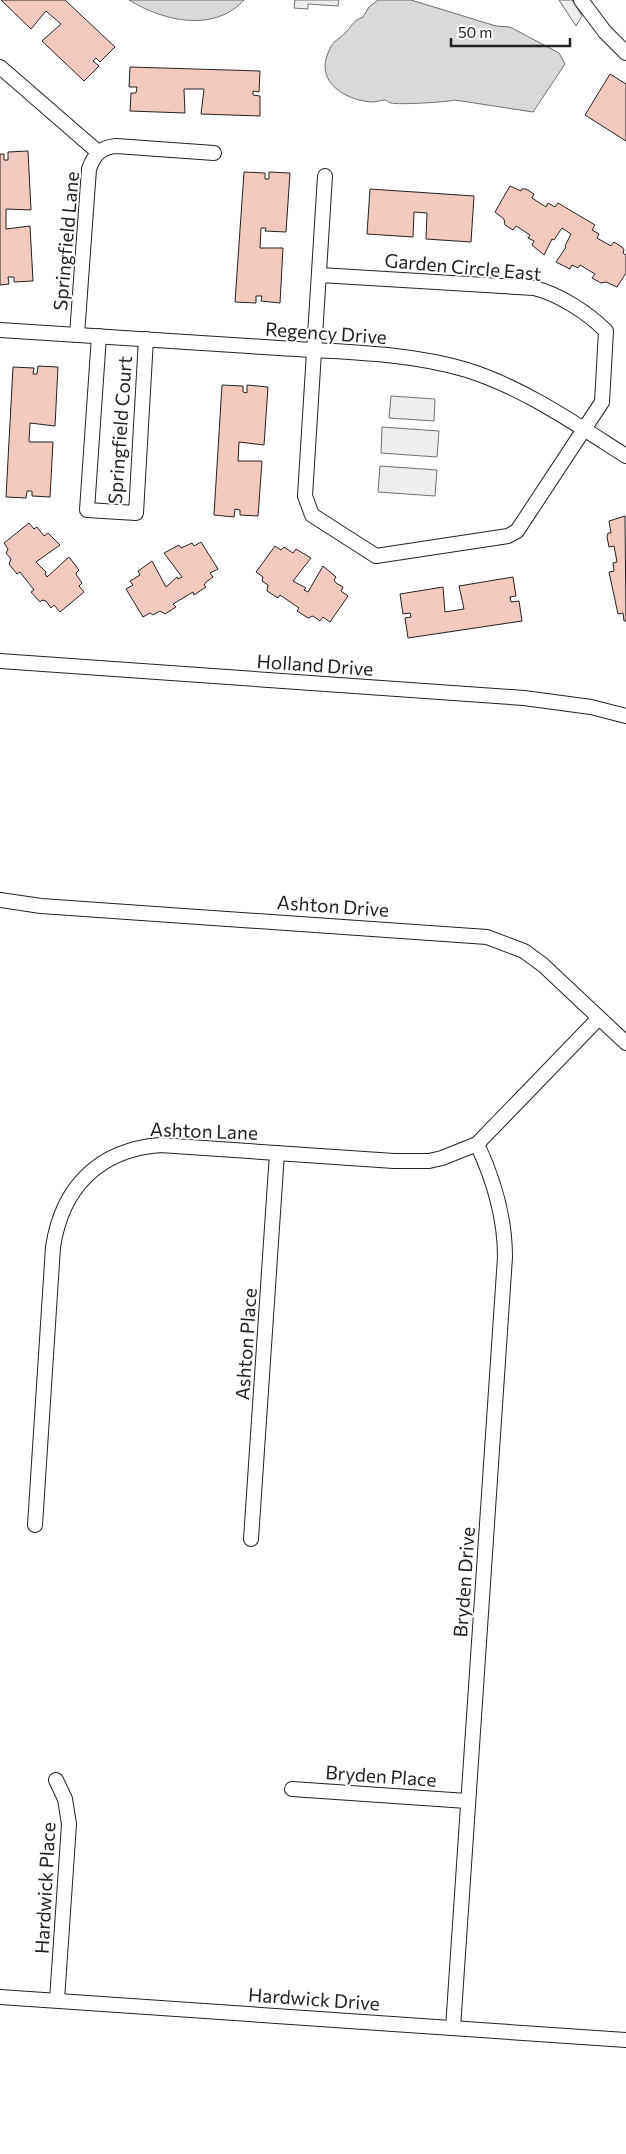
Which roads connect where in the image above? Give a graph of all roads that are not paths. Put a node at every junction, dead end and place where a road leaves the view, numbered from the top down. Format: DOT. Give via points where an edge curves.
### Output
graph roads {
  1 [pos="581,0"];
  2 [pos="626,53"];
  3 [pos="0,66"];
  4 [pos="98,152"];
  5 [pos="214,153"];
  6 [pos="325,176"];
  7 [pos="320,275"];
  8 [pos="0,330"];
  9 [pos="77,335"];
  10 [pos="99,336"];
  11 [pos="146,340"];
  12 [pos="315,350"];
  13 [pos="585,430"];
  14 [pos="626,456"];
  15 [pos="0,661"];
  16 [pos="626,716"];
  17 [pos="0,900"];
  18 [pos="599,1018"];
  19 [pos="626,1043"];
  20 [pos="477,1144"];
  21 [pos="277,1152"];
  22 [pos="36,1525"];
  23 [pos="251,1539"];
  24 [pos="56,1780"];
  25 [pos="292,1789"];
  26 [pos="467,1801"];
  27 [pos="0,1996"];
  28 [pos="57,2000"];
  29 [pos="453,2028"];
  30 [pos="626,2040"];
  1 -- 2 [label="street"];
  3 -- 4 [label="street, Springfield Lane"];
  4 -- 5 [label="street, Springfield Lane" via="107,146 116,146"];
  4 -- 9 [label="street, Springfield Lane" via="89,168"];
  6 -- 7 [label="street"];
  7 -- 12 [label="street"];
  7 -- 13 [label="street, Garden Circle East" via="534,288 576,308 606,331 607,340 602,402"];
  8 -- 9 [label="street, Regency Drive"];
  9 -- 10 [label="street, Regency Drive"];
  10 -- 11 [label="street, Regency Drive"];
  10 -- 11 [label="street, Springfield Court" via="87,510 136,513"];
  11 -- 12 [label="street, Regency Drive"];
  12 -- 13 [label="street, Regency Drive" via="399,357 468,370 509,387"];
  12 -- 13 [label="street, Garden Circle East" via="304,496 306,506 312,515 376,556 508,536 517,531"];
  13 -- 14 [label="street, Regency Drive"];
  15 -- 16 [label="street, Holland Drive" via="524,698 590,707"];
  17 -- 18 [label="street, Ashton Drive" via="41,906 487,937 534,957"];
  18 -- 19 [label="street, Ashton Drive"];
  18 -- 20 [label="street, Ashton Lane"];
  20 -- 21 [label="street, Ashton Lane" via="442,1158 422,1161"];
  20 -- 26 [label="street, Bryden Drive" via="486,1162 503,1219 505,1257"];
  21 -- 22 [label="street, Ashton Lane" via="170,1146 141,1148 101,1164 69,1197 53,1247"];
  21 -- 23 [label="street, Ashton Place"];
  24 -- 28 [label="street, Hardwick Place" via="69,1824"];
  25 -- 26 [label="street, Bryden Place"];
  26 -- 29 [label="street, Bryden Drive"];
  27 -- 28 [label="street, Hardwick Drive"];
  28 -- 29 [label="street, Hardwick Drive"];
  29 -- 30 [label="street, Hardwick Drive"];
}
